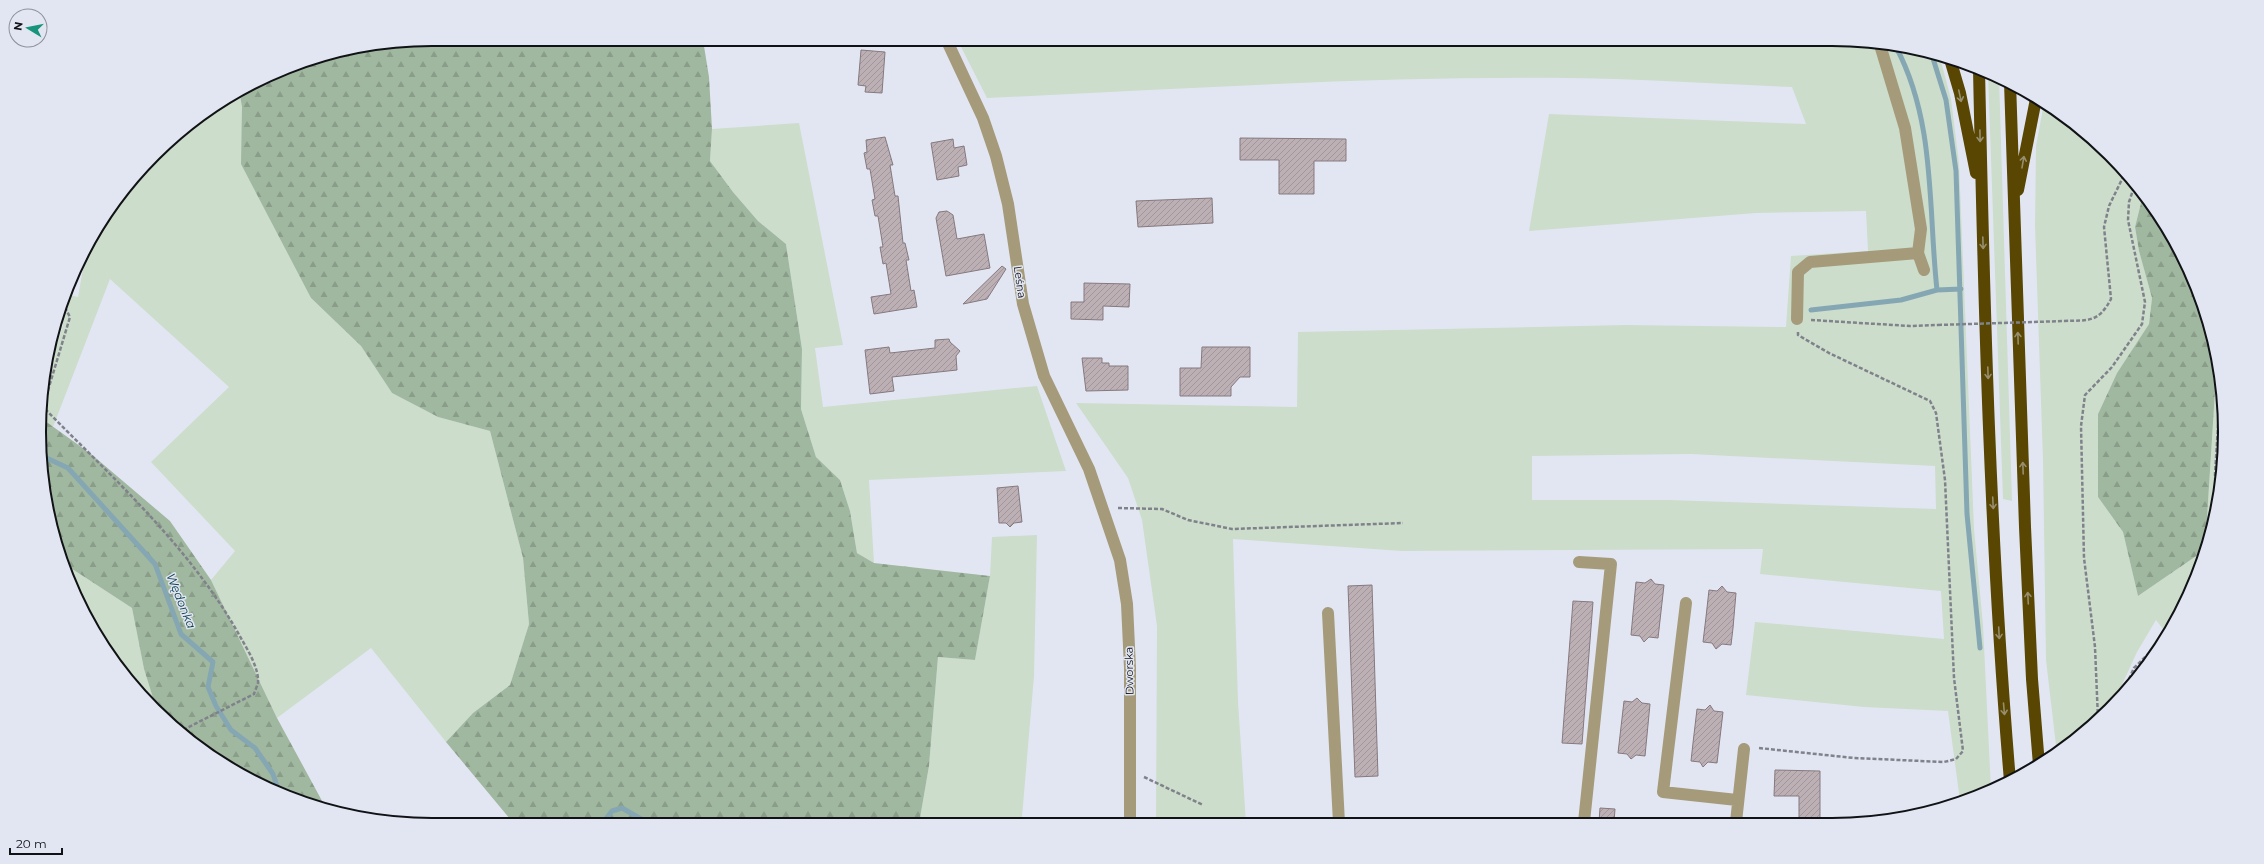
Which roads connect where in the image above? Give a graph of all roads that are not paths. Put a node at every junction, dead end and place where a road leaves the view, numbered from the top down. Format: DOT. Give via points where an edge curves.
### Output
graph roads {
  1 [pos="949,46"];
  2 [pos="1881,49"];
  3 [pos="1952,65"];
  4 [pos="1979,75"];
  5 [pos="2010,90"];
  6 [pos="2035,104"];
  7 [pos="1982,204"];
  8 [pos="2014,215"];
  9 [pos="1918,253"];
  10 [pos="1924,270"];
  11 [pos="1797,319"];
  12 [pos="1107,522"];
  13 [pos="1579,562"];
  14 [pos="1686,603"];
  15 [pos="1328,613"];
  16 [pos="1744,749"];
  17 [pos="2038,758"];
  18 [pos="2010,774"];
  19 [pos="1738,800"];
  20 [pos="1130,818"];
  21 [pos="1338,818"];
  22 [pos="1584,818"];
  23 [pos="1736,818"];
  1 -- 12 [label="street, Leśna" via="983,118 996,156 1008,204 1024,304 1044,376 1089,469"];
  2 -- 9 [label="street" via="1905,128 1921,229"];
  3 -- 7 [label="highway, one-way" via="1960,93"];
  4 -- 7 [label="highway, one-way"];
  5 -- 8 [label="highway"];
  8 -- 6 [label="highway, one-way"];
  7 -- 18 [label="highway, one-way" via="2000,662"];
  17 -- 8 [label="highway, one-way" via="2030,633"];
  9 -- 10 [label="street"];
  9 -- 11 [label="street" via="1810,262 1798,272"];
  12 -- 20 [label="street, Dworska" via="1120,560 1127,604 1130,668"];
  13 -- 22 [label="street" via="1611,564"];
  14 -- 19 [label="street" via="1663,792"];
  15 -- 21 [label="street"];
  16 -- 19 [label="street"];
  19 -- 23 [label="street"];
}
